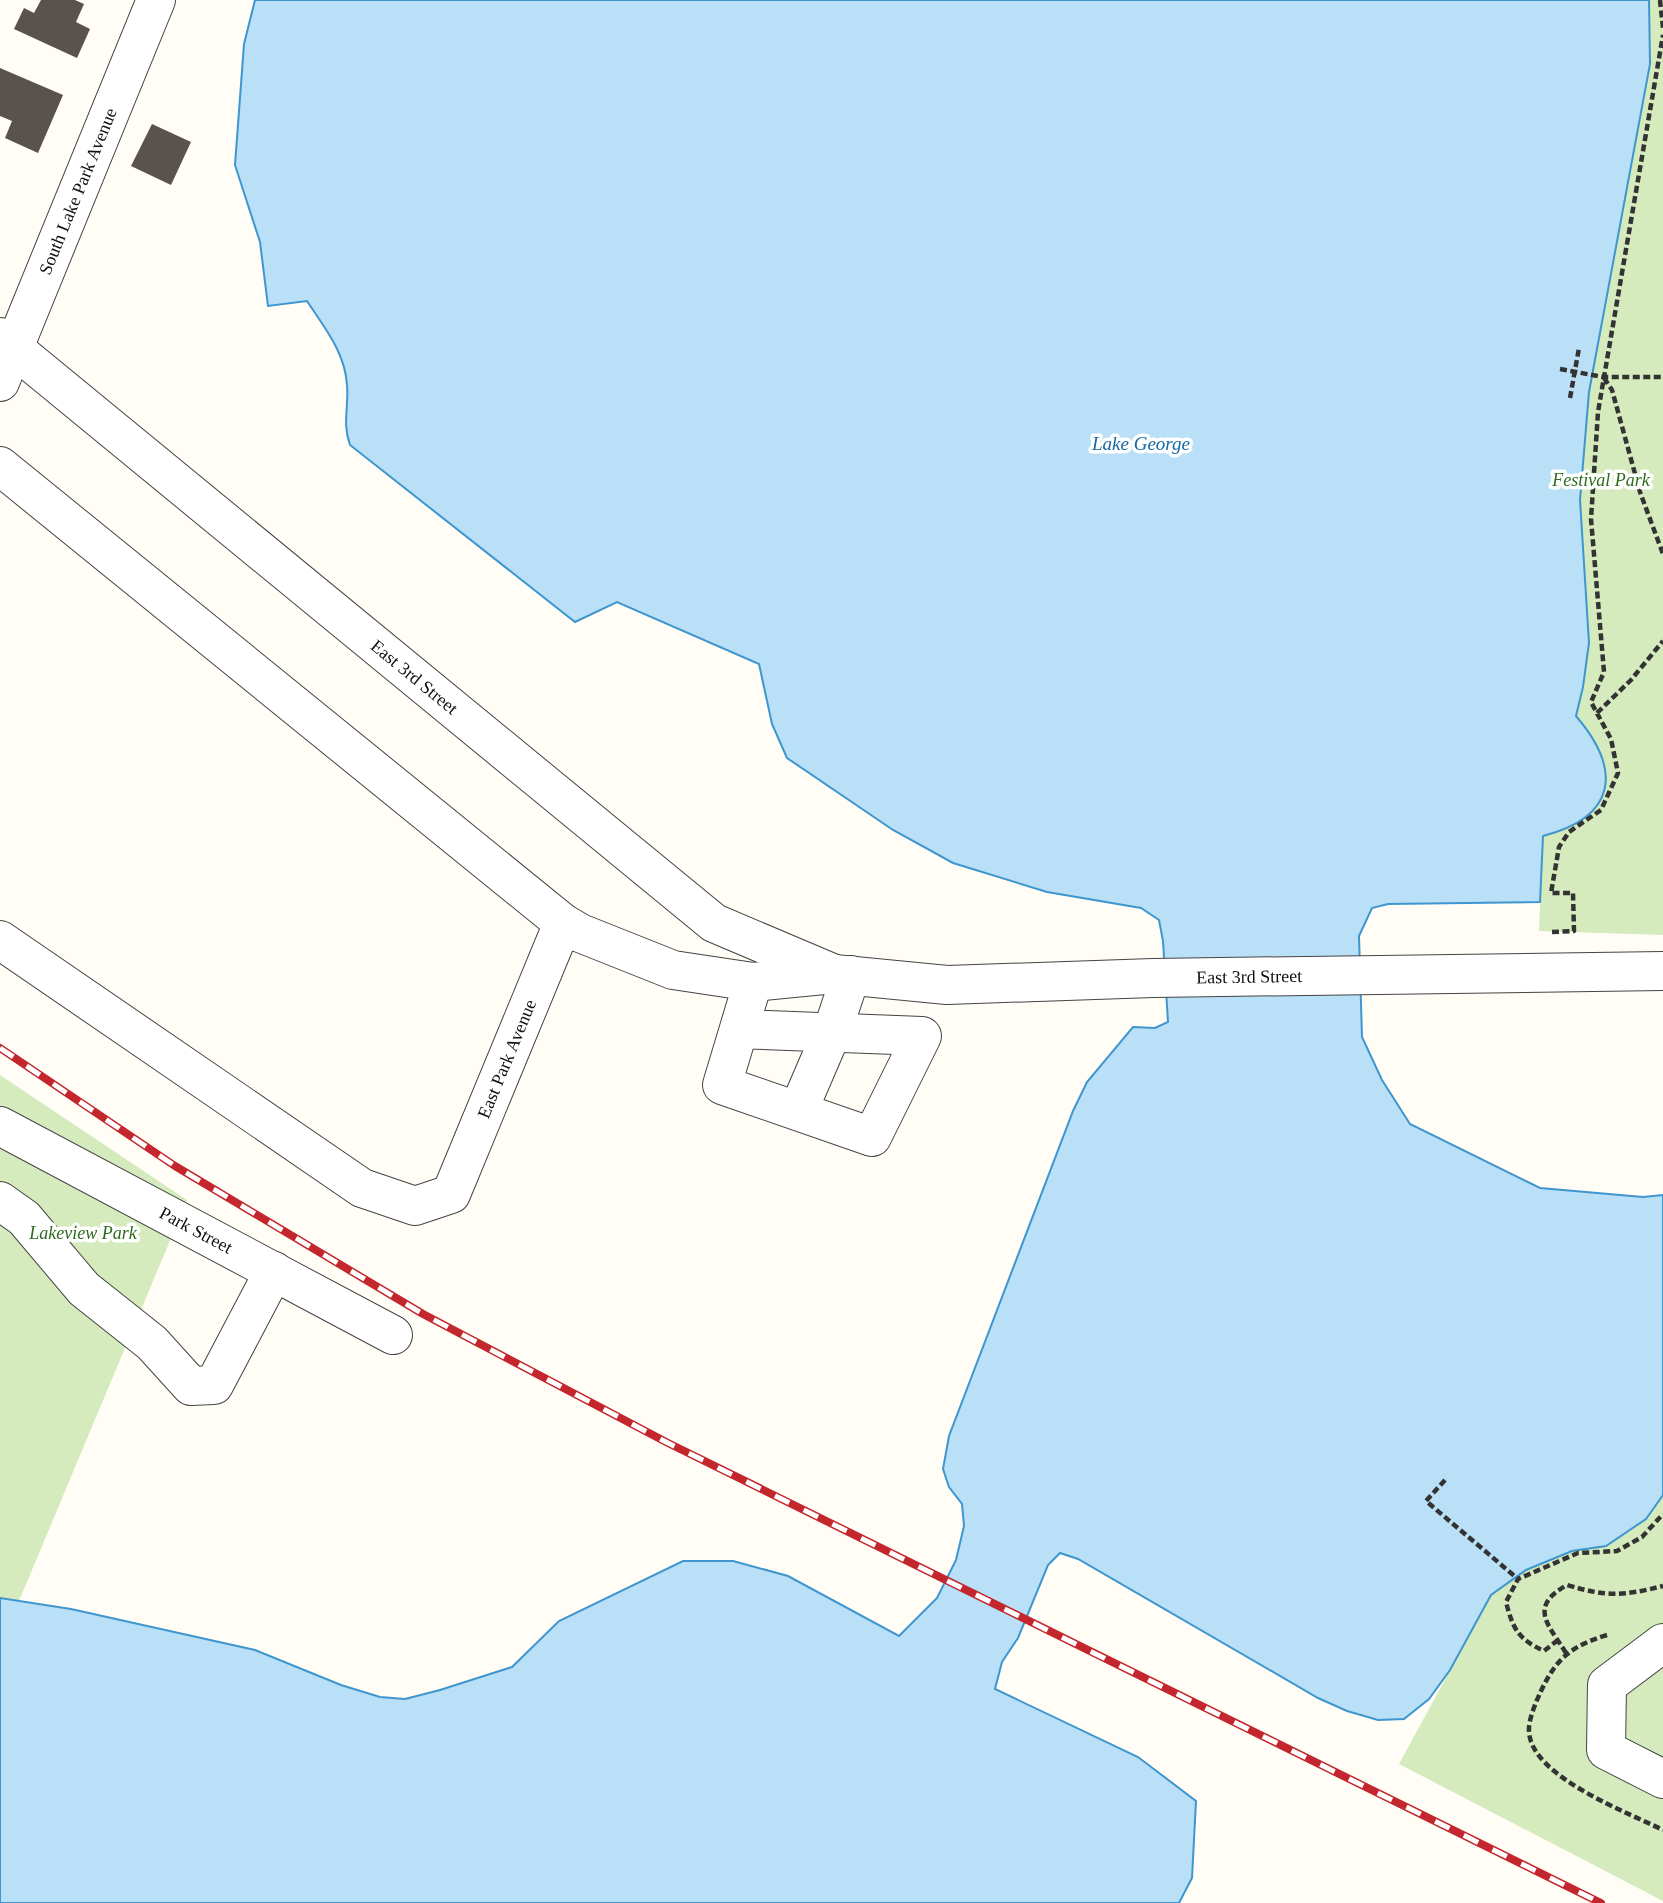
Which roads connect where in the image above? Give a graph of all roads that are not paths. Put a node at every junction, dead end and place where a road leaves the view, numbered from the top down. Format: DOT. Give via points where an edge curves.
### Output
graph roads {
  1 [pos="156,0"];
  2 [pos="5,356"];
  3 [pos="0,466"];
  4 [pos="563,923"];
  5 [pos="0,940"];
  6 [pos="1663,971"];
  7 [pos="842,974"];
  8 [pos="753,982"];
  9 [pos="739,1029"];
  10 [pos="832,1032"];
  11 [pos="798,1111"];
  12 [pos="0,1126"];
  13 [pos="0,1201"];
  14 [pos="274,1271"];
  15 [pos="393,1335"];
  16 [pos="1663,1643"];
  17 [pos="1663,1779"];
  1 -- 2 [label="street, South Lake Park Avenue"];
  2 -- 7 [label="street, East 3rd Street" via="714,923"];
  3 -- 4 [label="street, East 3rd Street"];
  4 -- 5 [label="street, East Park Avenue" via="451,1194 415,1206 362,1188"];
  4 -- 8 [label="street, East 3rd Street" via="673,970"];
  6 -- 7 [label="street, East 3rd Street" via="947,985"];
  7 -- 8 [label="street, East 3rd Street"];
  7 -- 10 [label="street"];
  8 -- 9 [label="street"];
  9 -- 10 [label="street"];
  9 -- 11 [label="street" via="722,1085"];
  10 -- 11 [label="street"];
  10 -- 11 [label="street" via="922,1036 872,1137"];
  12 -- 14 [label="street, Park Street"];
  13 -- 14 [label="street" via="24,1218 84,1289 152,1343 191,1385 214,1385"];
  14 -- 15 [label="street, Park Street"];
  16 -- 17 [label="street" via="1607,1685 1605,1750"];
}
